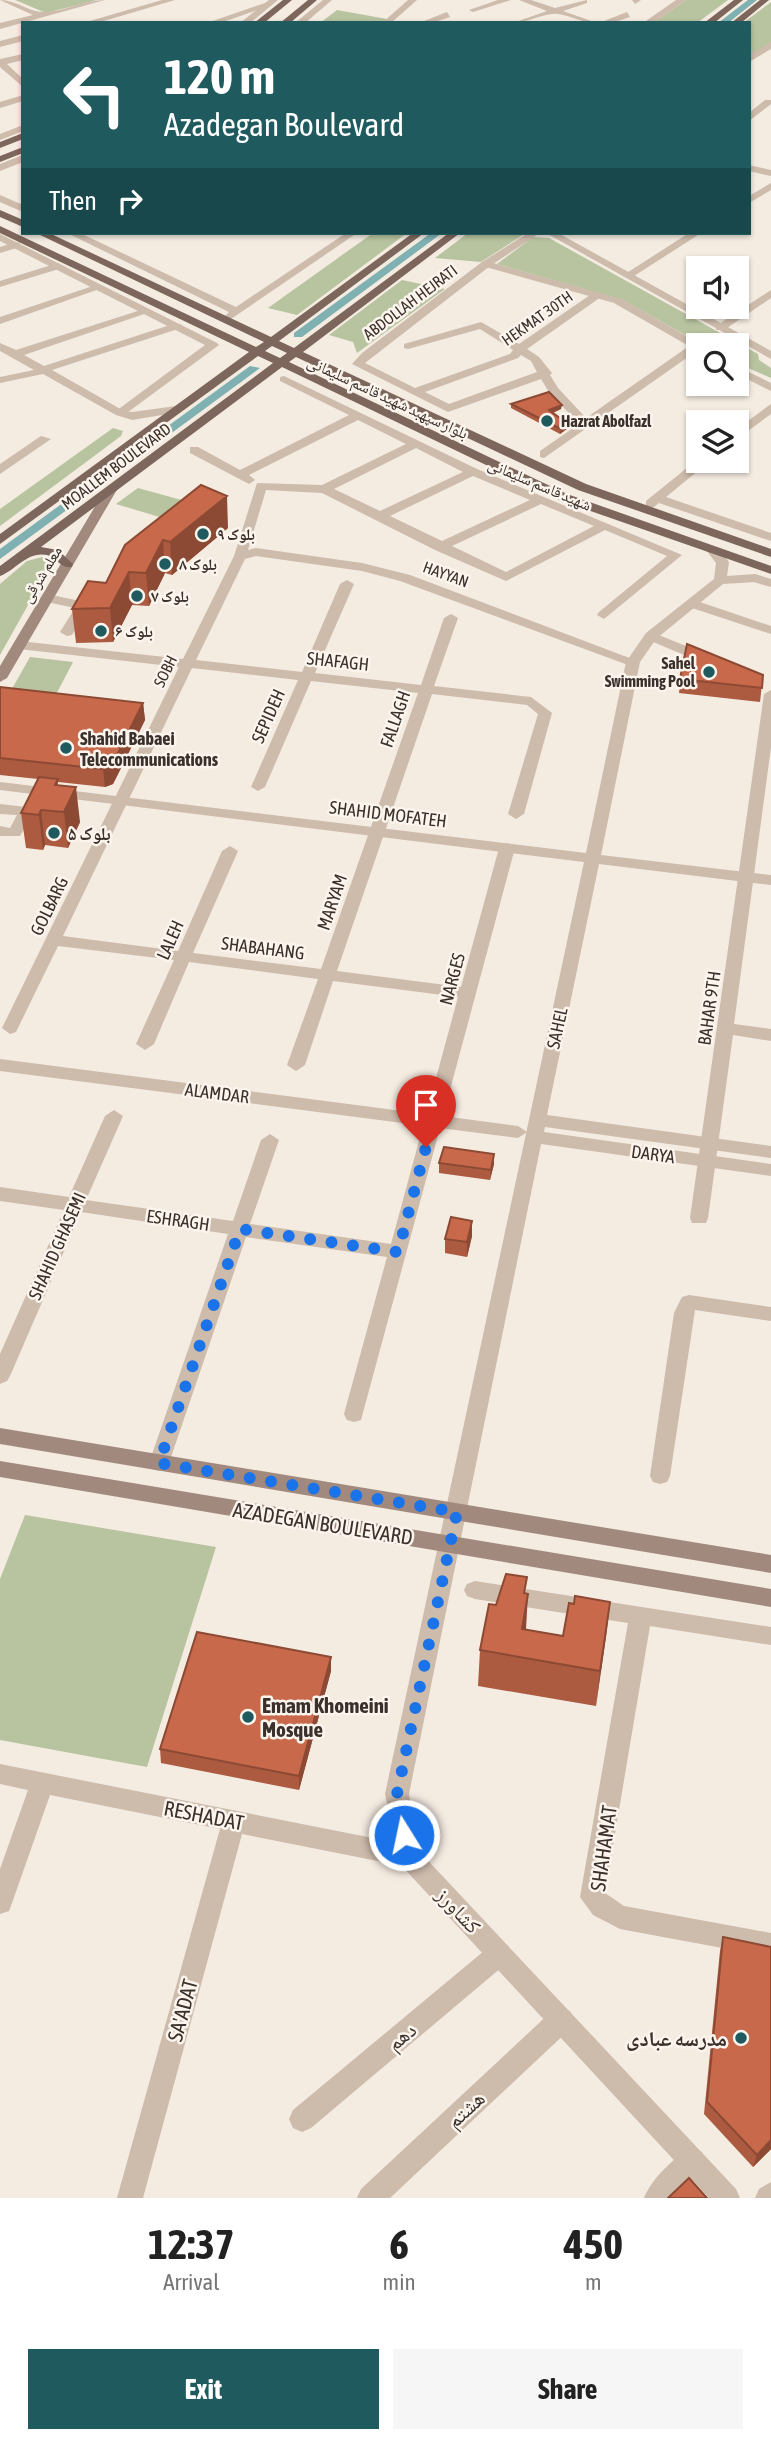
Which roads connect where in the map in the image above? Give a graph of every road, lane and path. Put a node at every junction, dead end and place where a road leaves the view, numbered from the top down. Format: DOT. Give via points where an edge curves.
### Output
graph roads {
  1 [pos="101,0"];
  2 [pos="171,0"];
  3 [pos="288,0"];
  4 [pos="313,0"];
  5 [pos="328,0"];
  6 [pos="413,0"];
  7 [pos="507,0"];
  8 [pos="523,0"];
  9 [pos="681,0"];
  10 [pos="739,0"];
  11 [pos="765,0"];
  12 [pos="584,1"];
  13 [pos="4,2"];
  14 [pos="270,2"];
  15 [pos="472,10"];
  16 [pos="554,10"];
  17 [pos="41,15"];
  18 [pos="447,15"];
  19 [pos="626,15"];
  20 [pos="55,21"];
  21 [pos="94,21"];
  22 [pos="217,21"];
  23 [pos="251,21"];
  24 [pos="252,21"];
  25 [pos="287,21"];
  26 [pos="302,21"];
  27 [pos="388,21"];
  28 [pos="429,21"];
  29 [pos="523,21"];
  30 [pos="587,21"];
  31 [pos="609,21"];
  32 [pos="651,21"];
  33 [pos="711,21"];
  34 [pos="738,21"];
  35 [pos="0,26"];
  36 [pos="21,39"];
  37 [pos="0,44"];
  38 [pos="771,45"];
  39 [pos="21,58"];
  40 [pos="751,58"];
  41 [pos="0,63"];
  42 [pos="21,80"];
  43 [pos="21,99"];
  44 [pos="766,101"];
  45 [pos="0,104"];
  46 [pos="751,116"];
  47 [pos="21,129"];
  48 [pos="0,137"];
  49 [pos="21,137"];
  50 [pos="0,145"];
  51 [pos="21,151"];
  52 [pos="0,159"];
  53 [pos="21,159"];
  54 [pos="0,168"];
  55 [pos="771,186"];
  56 [pos="0,198"];
  57 [pos="751,199"];
  58 [pos="21,210"];
  59 [pos="21,211"];
  60 [pos="0,212"];
  61 [pos="21,223"];
  62 [pos="0,229"];
  63 [pos="45,235"];
  64 [pos="76,235"];
  65 [pos="349,235"];
  66 [pos="416,235"];
  67 [pos="452,235"];
  68 [pos="532,235"];
  69 [pos="555,235"];
  70 [pos="693,235"];
  71 [pos="0,237"];
  72 [pos="16,245"];
  73 [pos="0,250"];
  74 [pos="486,264"];
  75 [pos="58,266"];
  76 [pos="162,276"];
  77 [pos="627,276"];
  78 [pos="0,284"];
  79 [pos="100,287"];
  80 [pos="163,290"];
  81 [pos="771,293"];
  82 [pos="597,295"];
  83 [pos="158,312"];
  84 [pos="237,312"];
  85 [pos="303,318"];
  86 [pos="0,321"];
  87 [pos="229,323"];
  88 [pos="177,326"];
  89 [pos="720,328"];
  90 [pos="286,331"];
  91 [pos="215,332"];
  92 [pos="315,337"];
  93 [pos="686,341"];
  94 [pos="270,342"];
  95 [pos="0,346"];
  96 [pos="408,346"];
  97 [pos="519,349"];
  98 [pos="257,352"];
  99 [pos="295,352"];
  100 [pos="15,355"];
  101 [pos="686,355"];
  102 [pos="771,356"];
  103 [pos="0,363"];
  104 [pos="280,363"];
  105 [pos="237,367"];
  106 [pos="332,369"];
  107 [pos="43,370"];
  108 [pos="546,373"];
  109 [pos="266,374"];
  110 [pos="22,375"];
  111 [pos="749,376"];
  112 [pos="284,379"];
  113 [pos="0,380"];
  114 [pos="315,380"];
  115 [pos="251,385"];
  116 [pos="771,388"];
  117 [pos="414,392"];
  118 [pos="771,408"];
  119 [pos="176,410"];
  120 [pos="126,415"];
  121 [pos="357,416"];
  122 [pos="586,425"];
  123 [pos="749,425"];
  124 [pos="145,433"];
  125 [pos="45,439"];
  126 [pos="413,445"];
  127 [pos="194,450"];
  128 [pos="544,454"];
  129 [pos="0,470"];
  130 [pos="472,472"];
  131 [pos="689,473"];
  132 [pos="588,474"];
  133 [pos="239,475"];
  134 [pos="261,486"];
  135 [pos="112,488"];
  136 [pos="324,489"];
  137 [pos="597,492"];
  138 [pos="657,498"];
  139 [pos="538,501"];
  140 [pos="643,509"];
  141 [pos="382,516"];
  142 [pos="602,527"];
  143 [pos="673,536"];
  144 [pos="771,537"];
  145 [pos="0,540"];
  146 [pos="440,547"];
  147 [pos="658,547"];
  148 [pos="712,550"];
  149 [pos="771,553"];
  150 [pos="22,555"];
  151 [pos="240,556"];
  152 [pos="67,564"];
  153 [pos="771,570"];
  154 [pos="0,572"];
  155 [pos="720,580"];
  156 [pos="771,583"];
  157 [pos="347,584"];
  158 [pos="103,588"];
  159 [pos="47,598"];
  160 [pos="691,604"];
  161 [pos="82,605"];
  162 [pos="604,615"];
  163 [pos="450,618"];
  164 [pos="771,630"];
  165 [pos="67,632"];
  166 [pos="651,636"];
  167 [pos="19,646"];
  168 [pos="633,662"];
  169 [pos="188,664"];
  170 [pos="723,666"];
  171 [pos="306,677"];
  172 [pos="0,678"];
  173 [pos="426,690"];
  174 [pos="771,694"];
  175 [pos="0,786"];
  176 [pos="258,787"];
  177 [pos="122,801"];
  178 [pos="0,809"];
  179 [pos="516,814"];
  180 [pos="0,831"];
  181 [pos="377,832"];
  182 [pos="507,848"];
  183 [pos="230,851"];
  184 [pos="592,858"];
  185 [pos="747,877"];
  186 [pos="771,880"];
  187 [pos="54,940"];
  188 [pos="184,957"];
  189 [pos="327,975"];
  190 [pos="468,993"];
  191 [pos="10,1028"];
  192 [pos="726,1029"];
  193 [pos="771,1035"];
  194 [pos="145,1044"];
  195 [pos="0,1065"];
  196 [pos="296,1065"];
  197 [pos="114,1116"];
  198 [pos="433,1121"];
  199 [pos="530,1130"];
  200 [pos="270,1140"];
  201 [pos="771,1152"];
  202 [pos="708,1153"];
  203 [pos="771,1170"];
  204 [pos="0,1194"];
  205 [pos="75,1205"];
  206 [pos="699,1218"];
  207 [pos="240,1229"];
  208 [pos="398,1252"];
  209 [pos="771,1314"];
  210 [pos="0,1376"];
  211 [pos="354,1414"];
  212 [pos="0,1436"];
  213 [pos="159,1463"];
  214 [pos="0,1469"];
  215 [pos="660,1476"];
  216 [pos="457,1512"];
  217 [pos="450,1544"];
  218 [pos="771,1564"];
  219 [pos="475,1590"];
  220 [pos="771,1598"];
  221 [pos="641,1614"];
  222 [pos="771,1636"];
  223 [pos="0,1774"];
  224 [pos="42,1783"];
  225 [pos="234,1821"];
  226 [pos="408,1856"];
  227 [pos="0,1903"];
  228 [pos="771,1945"];
  229 [pos="499,1954"];
  230 [pos="561,2020"];
  231 [pos="302,2119"];
  232 [pos="693,2161"];
  233 [pos="130,2198"];
  234 [pos="370,2198"];
  235 [pos="657,2198"];
  236 [pos="727,2198"];
  1 -- 17 [label="street"];
  2 -- 21 [label="street"];
  3 -- 24 [label="main road"];
  4 -- 25 [label="main road"];
  5 -- 26 [label="street"];
  6 -- 27 [label="street"];
  7 -- 15 [label="street"];
  8 -- 16 [label="street"];
  9 -- 32 [label="street"];
  10 -- 33 [label="main road"];
  11 -- 34 [label="main road"];
  12 -- 16 [label="street"];
  13 -- 17 [label="street"];
  14 -- 22 [label="street"];
  14 -- 23 [label="street"];
  16 -- 29 [label="street"];
  16 -- 30 [label="street"];
  17 -- 20 [label="street"];
  17 -- 35 [label="street"];
  18 -- 28 [label="street"];
  19 -- 31 [label="street"];
  36 -- 37 [label="street"];
  38 -- 40 [label="street"];
  39 -- 41 [label="street"];
  41 -- 42 [label="street"];
  43 -- 45 [label="street"];
  44 -- 46 [label="street"];
  47 -- 48 [label="street"];
  49 -- 50 [label="main road"];
  51 -- 52 [label="main road"];
  53 -- 54 [label="street"];
  55 -- 57 [label="street"];
  56 -- 58 [label="street"];
  59 -- 60 [label="main road"];
  60 -- 61 [label="main road"];
  62 -- 83 [label="main road, بلوار سپهبد شهید قاسم سلیمانی"];
  63 -- 80 [label="main road, بلوار سپهبد شهید قاسم سلیمانی"];
  64 -- 76 [label="street"];
  65 -- 84 [label="street"];
  66 -- 85 [label="main road"];
  67 -- 92 [label="main road"];
  68 -- 74 [label="street, ABDOLLAH HEJRATI"];
  69 -- 77 [label="street"];
  70 -- 77 [label="street"];
  71 -- 72 [label="street"];
  72 -- 73 [label="street"];
  72 -- 75 [label="street"];
  74 -- 82 [label="street"];
  74 -- 117 [label="street, ABDOLLAH HEJRATI" via="360,359 358,364 365,370"];
  75 -- 78 [label="street"];
  75 -- 79 [label="street"];
  76 -- 80 [label="main road"];
  76 -- 84 [label="street"];
  77 -- 89 [label="street"];
  79 -- 83 [label="street"];
  79 -- 86 [label="street"];
  80 -- 87 [label="main road, بلوار سپهبد شهید قاسم سلیمانی"];
  81 -- 89 [label="street"];
  82 -- 93 [label="street" via="618,301"];
  82 -- 97 [label="street, HEKMAT 30TH"];
  83 -- 88 [label="street"];
  83 -- 91 [label="main road, بلوار سپهبد شهید قاسم سلیمانی"];
  83 -- 100 [label="street"];
  84 -- 87 [label="street"];
  85 -- 87 [label="main road" via="272,325"];
  85 -- 90 [label="main road, MOALLEM BOULEVARD"];
  87 -- 94 [label="main road, بلوار سپهبد شهید قاسم سلیمانی"];
  88 -- 107 [label="street"];
  88 -- 120 [label="street" via="213,345"];
  89 -- 102 [label="street"];
  90 -- 92 [label="main road" via="296,339"];
  90 -- 94 [label="main road, MOALLEM BOULEVARD"];
  91 -- 98 [label="main road, بلوار سپهبد شهید قاسم سلیمانی"];
  91 -- 105 [label="main road" via="228,346"];
  92 -- 99 [label="main road, MOALLEM BOULEVARD"];
  92 -- 106 [label="main road" via="317,350"];
  94 -- 98 [label="main road, MOALLEM BOULEVARD"];
  94 -- 99 [label="main road, بلوار سپهبد شهید قاسم سلیمانی"];
  95 -- 100 [label="street"];
  96 -- 97 [label="street" via="481,325"];
  97 -- 108 [label="street"];
  97 -- 117 [label="street, HEKMAT 30TH" via="509,358"];
  98 -- 104 [label="main road, بلوار سپهبد شهید قاسم سلیمانی"];
  98 -- 105 [label="main road, MOALLEM BOULEVARD"];
  99 -- 104 [label="main road, MOALLEM BOULEVARD"];
  99 -- 106 [label="main road, بلوار سپهبد شهید قاسم سلیمانی"];
  100 -- 107 [label="street"];
  101 -- 122 [label="street"];
  103 -- 110 [label="street"];
  104 -- 109 [label="main road, MOALLEM BOULEVARD"];
  104 -- 114 [label="main road, بلوار سپهبد شهید قاسم سلیمانی"];
  105 -- 109 [label="main road" via="259,365"];
  105 -- 119 [label="main road, MOALLEM BOULEVARD"];
  106 -- 137 [label="main road, بلوار سپهبد شهید قاسم سلیمانی"];
  107 -- 110 [label="street"];
  107 -- 120 [label="street"];
  108 -- 117 [label="street" via="448,408"];
  108 -- 122 [label="street" via="553,390"];
  109 -- 115 [label="main road, MOALLEM BOULEVARD"];
  110 -- 113 [label="street"];
  111 -- 116 [label="street"];
  112 -- 114 [label="main road"];
  112 -- 115 [label="main road"];
  112 -- 121 [label="street, شهید قاسم سلیمانی"];
  114 -- 143 [label="main road, بلوار سپهبد شهید قاسم سلیمانی" via="563,497"];
  115 -- 135 [label="main road, MOALLEM BOULEVARD"];
  118 -- 123 [label="street"];
  119 -- 120 [label="street"];
  119 -- 124 [label="main road, MOALLEM BOULEVARD"];
  120 -- 124 [label="street"];
  121 -- 126 [label="street, شهید قاسم سلیمانی"];
  121 -- 133 [label="street"];
  122 -- 128 [label="street"];
  124 -- 145 [label="main road, MOALLEM BOULEVARD"];
  125 -- 129 [label="street"];
  126 -- 130 [label="street, شهید قاسم سلیمانی"];
  126 -- 136 [label="street"];
  127 -- 133 [label="street"];
  130 -- 139 [label="street, شهید قاسم سلیمانی"];
  130 -- 141 [label="street"];
  131 -- 138 [label="street"];
  132 -- 137 [label="main road"];
  133 -- 134 [label="street"];
  134 -- 136 [label="street"];
  134 -- 151 [label="street, SOBH"];
  135 -- 150 [label="main road, MOALLEM BOULEVARD"];
  135 -- 152 [label="main road, معلم شرقی"];
  136 -- 141 [label="street"];
  137 -- 140 [label="main road, بلوار سپهبد شهید قاسم سلیمانی"];
  138 -- 140 [label="street"];
  138 -- 144 [label="street"];
  139 -- 142 [label="street, شهید قاسم سلیمانی"];
  139 -- 146 [label="street"];
  140 -- 149 [label="main road, بلوار سپهبد شهید قاسم سلیمانی"];
  141 -- 146 [label="street"];
  142 -- 146 [label="street" via="506,577"];
  142 -- 147 [label="street, شهید قاسم سلیمانی"];
  143 -- 147 [label="street"];
  143 -- 148 [label="main road, بلوار سپهبد شهید قاسم سلیمانی"];
  147 -- 162 [label="street, شهید قاسم سلیمانی" via="676,555"];
  148 -- 153 [label="main road, بلوار سپهبد شهید قاسم سلیمانی"];
  148 -- 155 [label="street" via="723,562"];
  150 -- 152 [label="main road" via="50,551"];
  150 -- 154 [label="main road, MOALLEM BOULEVARD"];
  151 -- 168 [label="street, HAYYAN" via="256,552 405,578"];
  151 -- 169 [label="street, SOBH"];
  152 -- 159 [label="main road, معلم شرقی"];
  155 -- 156 [label="street" via="755,578"];
  155 -- 160 [label="street, SAHEL"];
  157 -- 171 [label="street, SEPIDEH"];
  158 -- 161 [label="street"];
  159 -- 161 [label="street"];
  159 -- 167 [label="main road, معلم شرقی"];
  160 -- 164 [label="street"];
  160 -- 166 [label="street, SAHEL"];
  161 -- 165 [label="street"];
  163 -- 173 [label="street, FALLAGH"];
  166 -- 168 [label="street, SAHEL"];
  166 -- 170 [label="street"];
  167 -- 169 [label="street, SHAFAGH"];
  167 -- 172 [label="main road, معلم شرقی"];
  168 -- 184 [label="street, SAHEL"];
  169 -- 171 [label="street, SHAFAGH"];
  169 -- 177 [label="street, SOBH"];
  171 -- 173 [label="street, SHAFAGH"];
  171 -- 176 [label="street, SEPIDEH"];
  173 -- 179 [label="street, SHAFAGH" via="531,701 540,706 545,713"];
  173 -- 181 [label="street, FALLAGH"];
  174 -- 185 [label="street, BAHAR 9TH"];
  175 -- 177 [label="street, SHAHID MOFATEH"];
  177 -- 181 [label="street, SHAHID MOFATEH"];
  177 -- 187 [label="street, GOLBARG"];
  178 -- 180 [label="street" via="26,812 15,832"];
  181 -- 182 [label="street, SHAHID MOFATEH"];
  181 -- 189 [label="street, MARYAM"];
  182 -- 184 [label="street, SHAHID MOFATEH"];
  182 -- 190 [label="street, NARGES"];
  183 -- 188 [label="street, LALEH"];
  184 -- 185 [label="street, SHAHID MOFATEH"];
  184 -- 199 [label="street, SAHEL"];
  185 -- 186 [label="street, SHAHID MOFATEH"];
  185 -- 192 [label="street, BAHAR 9TH"];
  187 -- 188 [label="street, SHABAHANG"];
  187 -- 191 [label="street, GOLBARG"];
  188 -- 189 [label="street, SHABAHANG"];
  188 -- 194 [label="street, LALEH"];
  189 -- 190 [label="street, SHABAHANG"];
  189 -- 196 [label="street, MARYAM"];
  190 -- 198 [label="street, NARGES"];
  192 -- 193 [label="street"];
  192 -- 202 [label="street, BAHAR 9TH"];
  195 -- 198 [label="street, ALAMDAR"];
  197 -- 205 [label="street, SHAHID GHASEMI"];
  198 -- 199 [label="street, ALAMDAR"];
  198 -- 208 [label="street, NARGES"];
  199 -- 202 [label="street, DARYA"];
  199 -- 216 [label="street, SAHEL"];
  200 -- 207 [label="street"];
  201 -- 202 [label="street, DARYA"];
  202 -- 203 [label="street, DARYA"];
  202 -- 206 [label="street, BAHAR 9TH"];
  204 -- 205 [label="street, ESHRAGH"];
  205 -- 207 [label="street, ESHRAGH"];
  205 -- 210 [label="street, SHAHID GHASEMI"];
  207 -- 208 [label="street, ESHRAGH"];
  207 -- 213 [label="street"];
  208 -- 211 [label="street, NARGES"];
  209 -- 215 [label="street" via="689,1302"];
  212 -- 213 [label="main road, AZADEGAN BOULEVARD"];
  213 -- 216 [label="main road, AZADEGAN BOULEVARD"];
  214 -- 217 [label="main road, AZADEGAN BOULEVARD"];
  216 -- 217 [label="street, SAHEL"];
  216 -- 218 [label="main road, AZADEGAN BOULEVARD"];
  217 -- 220 [label="main road, AZADEGAN BOULEVARD"];
  217 -- 226 [label="street" via="397,1794"];
  219 -- 221 [label="street"];
  221 -- 222 [label="street"];
  221 -- 228 [label="street, SHAHAMAT" via="592,1897 620,1917"];
  223 -- 224 [label="street, RESHADAT"];
  224 -- 225 [label="street, RESHADAT"];
  224 -- 227 [label="street"];
  225 -- 226 [label="street, RESHADAT"];
  225 -- 233 [label="street, SA'ADAT"];
  226 -- 229 [label="street, کشاورز"];
  229 -- 230 [label="street, کشاورز"];
  229 -- 231 [label="street, دهم"];
  230 -- 232 [label="street, کشاورز"];
  230 -- 234 [label="street, هشتم"];
  232 -- 235 [label="street"];
  232 -- 236 [label="street, کشاورز"];
}
